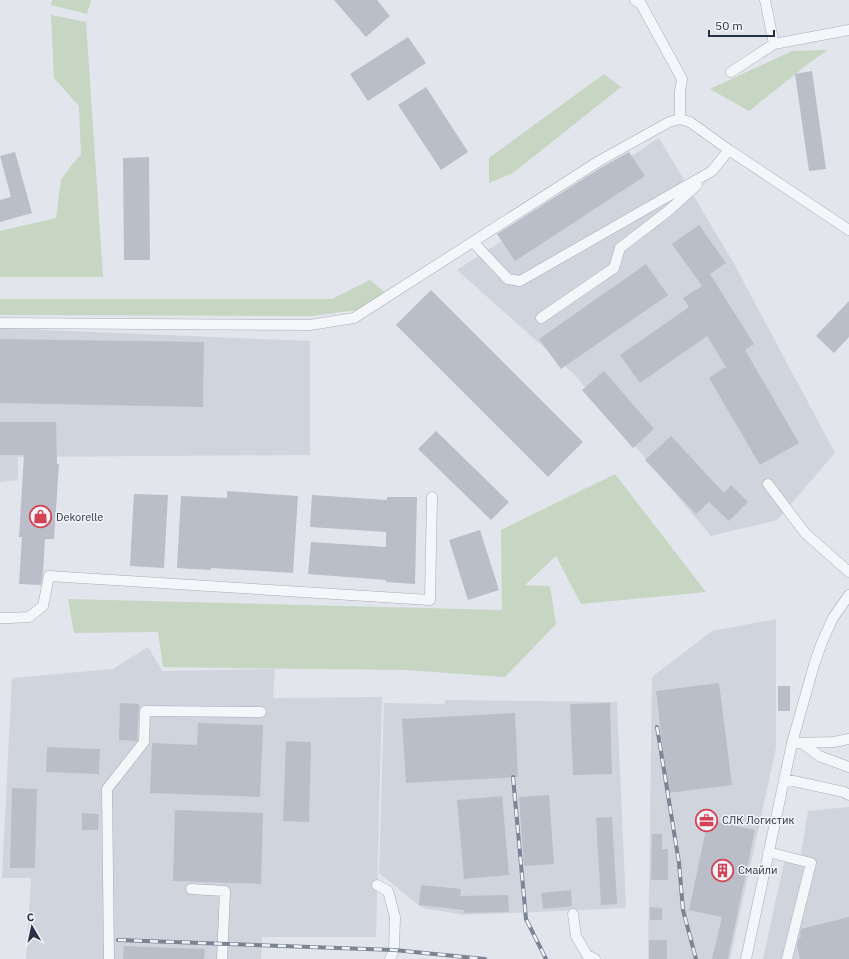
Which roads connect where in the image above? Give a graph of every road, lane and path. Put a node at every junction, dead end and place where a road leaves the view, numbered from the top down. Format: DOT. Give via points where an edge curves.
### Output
graph roads {
  1 [pos="635,0"];
  2 [pos="765,0"];
  3 [pos="849,30"];
  4 [pos="774,44"];
  5 [pos="731,72"];
  6 [pos="680,119"];
  7 [pos="729,150"];
  8 [pos="712,171"];
  9 [pos="849,230"];
  10 [pos="473,242"];
  11 [pos="541,318"];
  12 [pos="0,323"];
  13 [pos="768,484"];
  14 [pos="432,497"];
  15 [pos="849,572"];
  16 [pos="849,595"];
  17 [pos="0,618"];
  18 [pos="261,712"];
  19 [pos="849,739"];
  20 [pos="792,743"];
  21 [pos="802,743"];
  22 [pos="849,767"];
  23 [pos="784,779"];
  24 [pos="847,793"];
  25 [pos="768,852"];
  26 [pos="377,885"];
  27 [pos="191,889"];
  28 [pos="573,914"];
  29 [pos="109,959"];
  30 [pos="222,959"];
  31 [pos="390,959"];
  32 [pos="595,959"];
  33 [pos="746,959"];
  34 [pos="787,959"];
  1 -- 6 [label="street" via="641,4 682,79"];
  2 -- 4 [label="street"];
  3 -- 4 [label="street"];
  4 -- 5 [label="street"];
  6 -- 7 [label="street" via="690,122"];
  6 -- 10 [label="street" via="669,122 599,161"];
  7 -- 8 [label="street"];
  7 -- 9 [label="street"];
  8 -- 10 [label="street" via="520,281 508,279"];
  8 -- 11 [label="street" via="668,211 620,248 614,268"];
  10 -- 12 [label="street" via="354,318 310,325"];
  13 -- 15 [label="street" via="805,533"];
  14 -- 17 [label="street" via="430,600 49,576 43,606 29,617"];
  16 -- 20 [label="street" via="833,618 822,642"];
  18 -- 29 [label="street" via="145,711 144,742 107,789"];
  19 -- 21 [label="street"];
  20 -- 21 [label="street"];
  20 -- 23 [label="street"];
  21 -- 22 [label="street" via="819,756"];
  23 -- 24 [label="street"];
  23 -- 25 [label="street"];
  25 -- 33 [label="street"];
  25 -- 34 [label="street" via="810,863"];
  26 -- 31 [label="street" via="388,891 394,917 394,950"];
  27 -- 30 [label="street" via="225,890"];
  28 -- 32 [label="street" via="576,936 587,955"];
}
